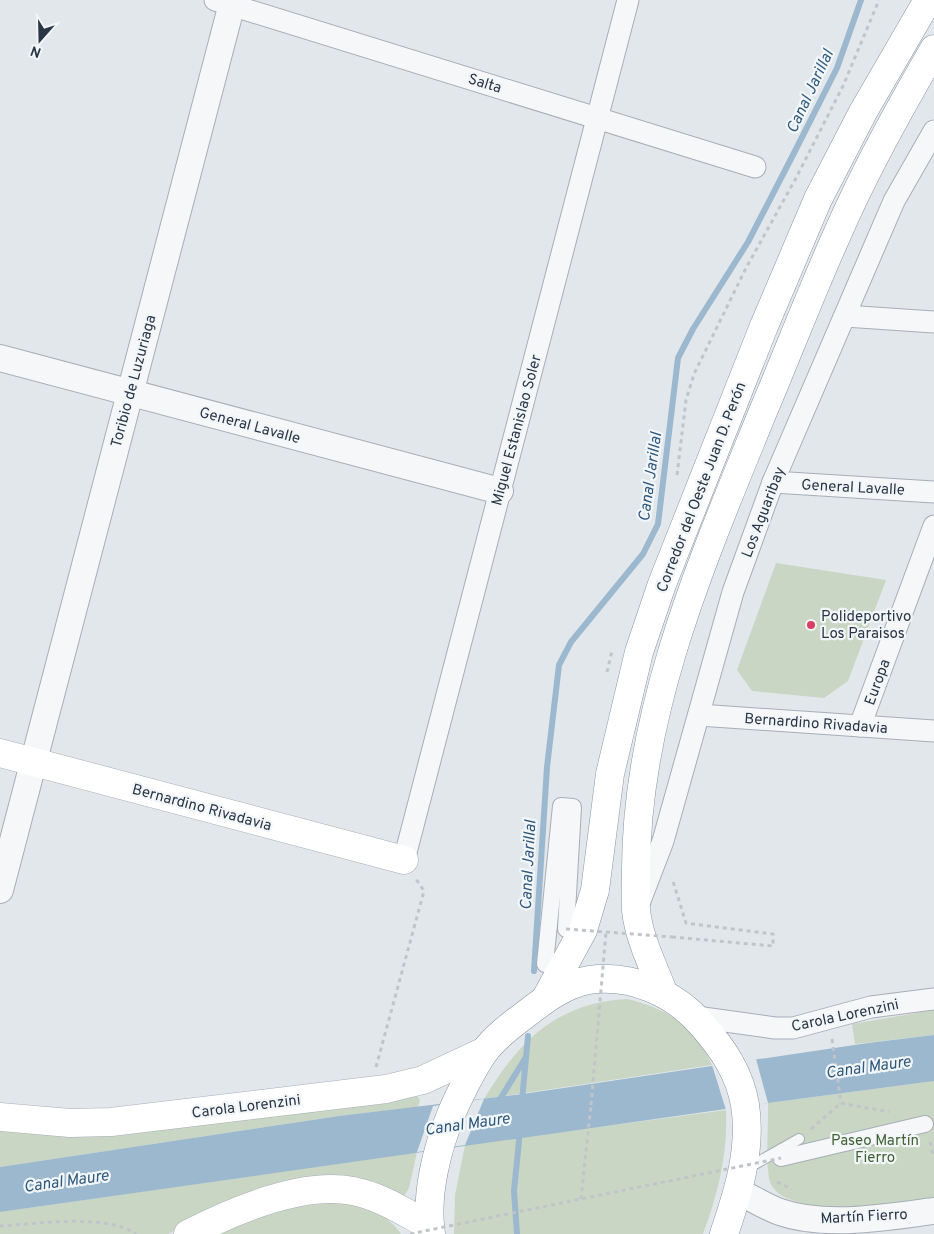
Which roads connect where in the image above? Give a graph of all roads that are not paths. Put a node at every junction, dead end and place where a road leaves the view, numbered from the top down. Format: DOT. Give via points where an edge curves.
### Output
graph roads {
  1 [pos="628,0"];
  2 [pos="913,0"];
  3 [pos="928,0"];
  4 [pos="226,2"];
  5 [pos="934,48"];
  6 [pos="863,112"];
  7 [pos="598,118"];
  8 [pos="934,131"];
  9 [pos="924,165"];
  10 [pos="755,167"];
  11 [pos="845,316"];
  12 [pos="934,322"];
  13 [pos="0,358"];
  14 [pos="130,393"];
  15 [pos="773,482"];
  16 [pos="500,491"];
  17 [pos="934,492"];
  18 [pos="934,526"];
  19 [pos="699,715"];
  20 [pos="860,726"];
  21 [pos="934,731"];
  22 [pos="0,753"];
  23 [pos="34,762"];
  24 [pos="404,860"];
  25 [pos="0,890"];
  26 [pos="636,912"];
  27 [pos="566,929"];
  28 [pos="564,966"];
  29 [pos="663,992"];
  30 [pos="546,998"];
  31 [pos="934,999"];
  32 [pos="696,1017"];
  33 [pos="485,1051"];
  34 [pos="0,1117"];
  35 [pos="925,1124"];
  36 [pos="799,1139"];
  37 [pos="782,1158"];
  38 [pos="741,1181"];
  39 [pos="934,1211"];
  40 [pos="424,1231"];
  41 [pos="188,1234"];
  42 [pos="724,1234"];
  1 -- 7 [label="street, Miguel Estanislao Soler"];
  2 -- 6 [label="main road"];
  3 -- 6 [label="main road, Corredor del Oeste Juan D. Perón"];
  4 -- 7 [label="street, Salta"];
  4 -- 14 [label="street, Toribio de Luzuriaga"];
  5 -- 26 [label="main road, Corredor del Oeste Juan D. Perón" via="836,235 698,577 658,703 642,783 636,831"];
  6 -- 28 [label="main road, Corredor del Oeste Juan D. Perón" via="804,231 662,584 639,652 610,774 596,890 583,930"];
  7 -- 10 [label="street, Salta"];
  7 -- 16 [label="street, Miguel Estanislao Soler"];
  8 -- 9 [label="street, Los Aguaribay"];
  9 -- 11 [label="street, Los Aguaribay" via="894,201"];
  11 -- 12 [label="street"];
  11 -- 15 [label="street, Los Aguaribay"];
  13 -- 14 [label="street, General Lavalle"];
  14 -- 16 [label="street, General Lavalle"];
  14 -- 23 [label="street, Toribio de Luzuriaga"];
  15 -- 17 [label="street, General Lavalle"];
  15 -- 19 [label="street, Los Aguaribay" via="733,592"];
  16 -- 24 [label="street, Miguel Estanislao Soler"];
  18 -- 20 [label="street, Europa"];
  19 -- 20 [label="street, Bernardino Rivadavia"];
  19 -- 26 [label="street, Los Aguaribay" via="663,841"];
  20 -- 21 [label="street, Bernardino Rivadavia"];
  22 -- 23 [label="main road, Bernardino Rivadavia"];
  23 -- 24 [label="main road, Bernardino Rivadavia"];
  23 -- 25 [label="street, Toribio de Luzuriaga"];
  26 -- 29 [label="main road, Corredor del Oeste Juan D. Perón" via="645,947"];
  27 -- 28 [label="street" via="572,807 561,806 545,964"];
  28 -- 30 [label="main road, Corredor del Oeste Juan D. Perón"];
  29 -- 30 [label="main road" via="623,980 588,980"];
  29 -- 32 [label="main road"];
  30 -- 33 [label="main road" via="512,1024"];
  31 -- 32 [label="street, Carola Lorenzini" via="870,1007 803,1026 775,1028"];
  32 -- 38 [label="main road" via="731,1062 746,1106"];
  33 -- 34 [label="main road, Carola Lorenzini" via="423,1080 369,1092 111,1122 70,1123"];
  33 -- 40 [label="main road" via="456,1102 440,1149"];
  35 -- 37 [label="street"];
  36 -- 38 [label="lane"];
  38 -- 39 [label="street, Martín Fierro" via="781,1212 820,1220 878,1218"];
  38 -- 42 [label="main road"];
  40 -- 41 [label="main road" via="367,1195 333,1189 278,1198 231,1212"];
}
